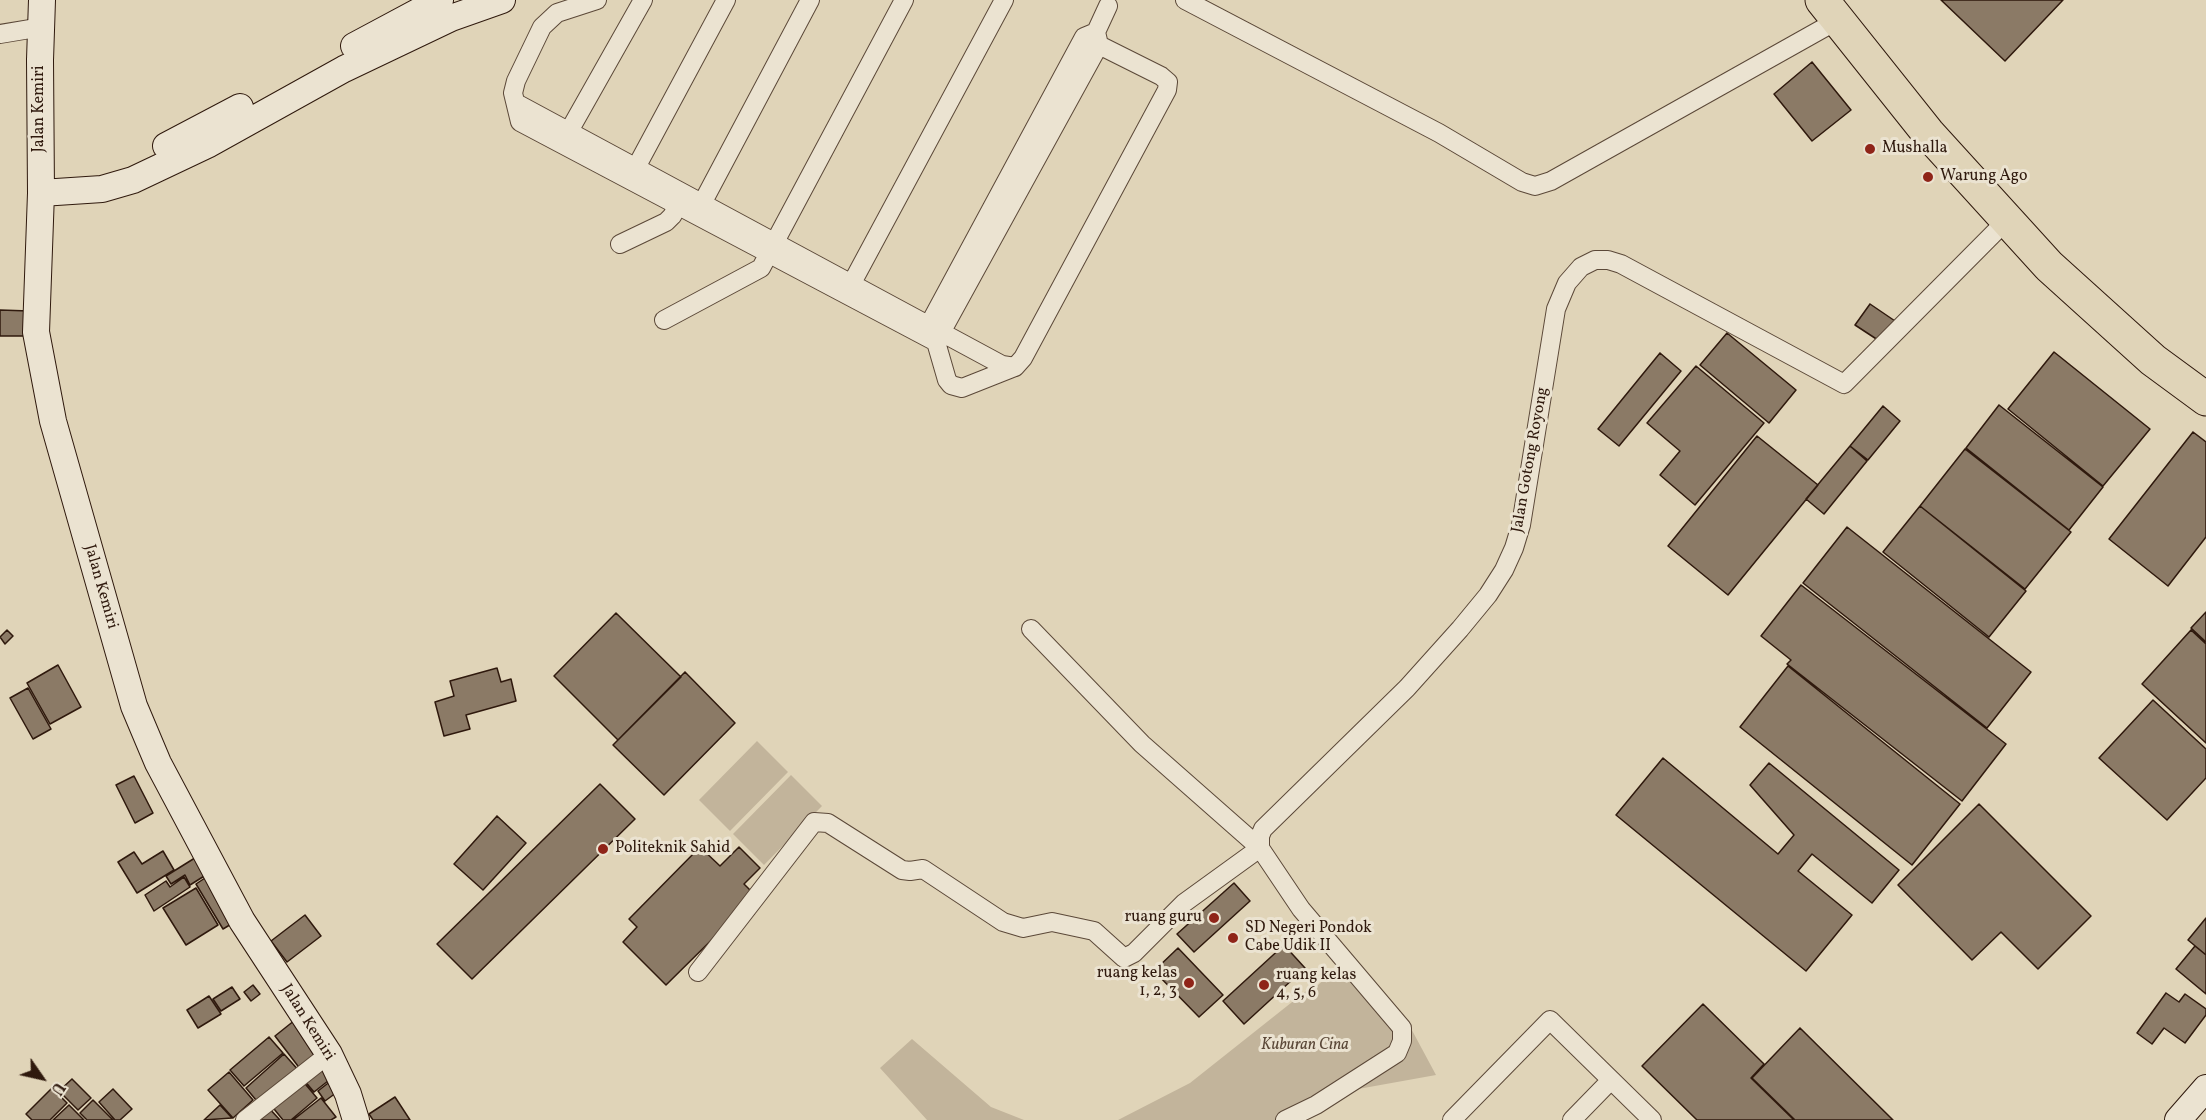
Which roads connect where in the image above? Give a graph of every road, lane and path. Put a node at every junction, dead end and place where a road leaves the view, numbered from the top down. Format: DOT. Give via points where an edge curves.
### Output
graph roads {
  1 [pos="42,0"];
  2 [pos="440,0"];
  3 [pos="502,0"];
  4 [pos="597,0"];
  5 [pos="643,0"];
  6 [pos="726,0"];
  7 [pos="810,0"];
  8 [pos="904,0"];
  9 [pos="1005,0"];
  10 [pos="1185,0"];
  11 [pos="1106,2"];
  12 [pos="1834,7"];
  13 [pos="42,27"];
  14 [pos="0,34"];
  15 [pos="1098,38"];
  16 [pos="566,137"];
  17 [pos="633,173"];
  18 [pos="41,186"];
  19 [pos="678,206"];
  20 [pos="699,209"];
  21 [pos="2007,220"];
  22 [pos="620,243"];
  23 [pos="772,248"];
  24 [pos="848,289"];
  25 [pos="664,320"];
  26 [pos="932,333"];
  27 [pos="1015,367"];
  28 [pos="2206,372"];
  29 [pos="2206,399"];
  30 [pos="1031,629"];
  31 [pos="1260,848"];
  32 [pos="698,972"];
  33 [pos="328,1054"];
  34 [pos="1611,1080"];
  35 [pos="2206,1088"];
  36 [pos="2184,1118"];
  37 [pos="245,1120"];
  38 [pos="356,1120"];
  39 [pos="1284,1120"];
  40 [pos="1452,1120"];
  41 [pos="1572,1120"];
  42 [pos="1652,1120"];
  1 -- 13 [label="street, Jalan Kemiri"];
  2 -- 18 [label="street" via="124,168 103,176"];
  3 -- 18 [label="street" via="451,18 344,69 208,144 133,180 102,189"];
  4 -- 16 [label="street" via="557,14 542,27 513,93 516,103"];
  5 -- 16 [label="street"];
  6 -- 17 [label="street"];
  7 -- 20 [label="street"];
  8 -- 23 [label="street"];
  9 -- 24 [label="street"];
  10 -- 12 [label="street" via="1535,186 1551,182"];
  11 -- 15 [label="street"];
  12 -- 21 [label="highway" via="1928,133"];
  12 -- 28 [label="highway" via="2061,254"];
  13 -- 14 [label="street"];
  13 -- 18 [label="street, Jalan Kemiri"];
  15 -- 26 [label="street" via="1084,37"];
  15 -- 27 [label="street" via="1161,76 1168,82 1167,90"];
  16 -- 17 [label="street"];
  17 -- 19 [label="street"];
  17 -- 20 [label="street"];
  18 -- 33 [label="street, Jalan Kemiri" via="36,332 53,421 134,706 158,763 242,921"];
  19 -- 20 [label="street"];
  19 -- 22 [label="street" via="666,222"];
  20 -- 23 [label="street"];
  21 -- 29 [label="highway" via="2049,266 2153,360"];
  21 -- 31 [label="street, Jalan Gotong Royong" via="1844,384 1622,264 1595,260 1581,267 1567,283 1556,309 1521,525 1504,570 1488,596 1407,688 1263,829"];
  23 -- 24 [label="street"];
  23 -- 25 [label="street" via="754,273"];
  24 -- 26 [label="street"];
  26 -- 27 [label="street" via="1002,365"];
  26 -- 27 [label="street" via="951,386 962,388"];
  30 -- 31 [label="street" via="1142,744"];
  31 -- 32 [label="street" via="1184,903 1134,953 1124,958 1094,931 1052,922 1023,928 1003,922 923,868 902,870 828,823 814,822"];
  31 -- 39 [label="street" via="1301,909 1402,1028 1397,1053 1316,1105"];
  33 -- 37 [label="street"];
  33 -- 38 [label="street, Jalan Kemiri"];
  34 -- 40 [label="street" via="1550,1020"];
  34 -- 41 [label="street"];
  34 -- 42 [label="street"];
  35 -- 36 [label="street"];
}
